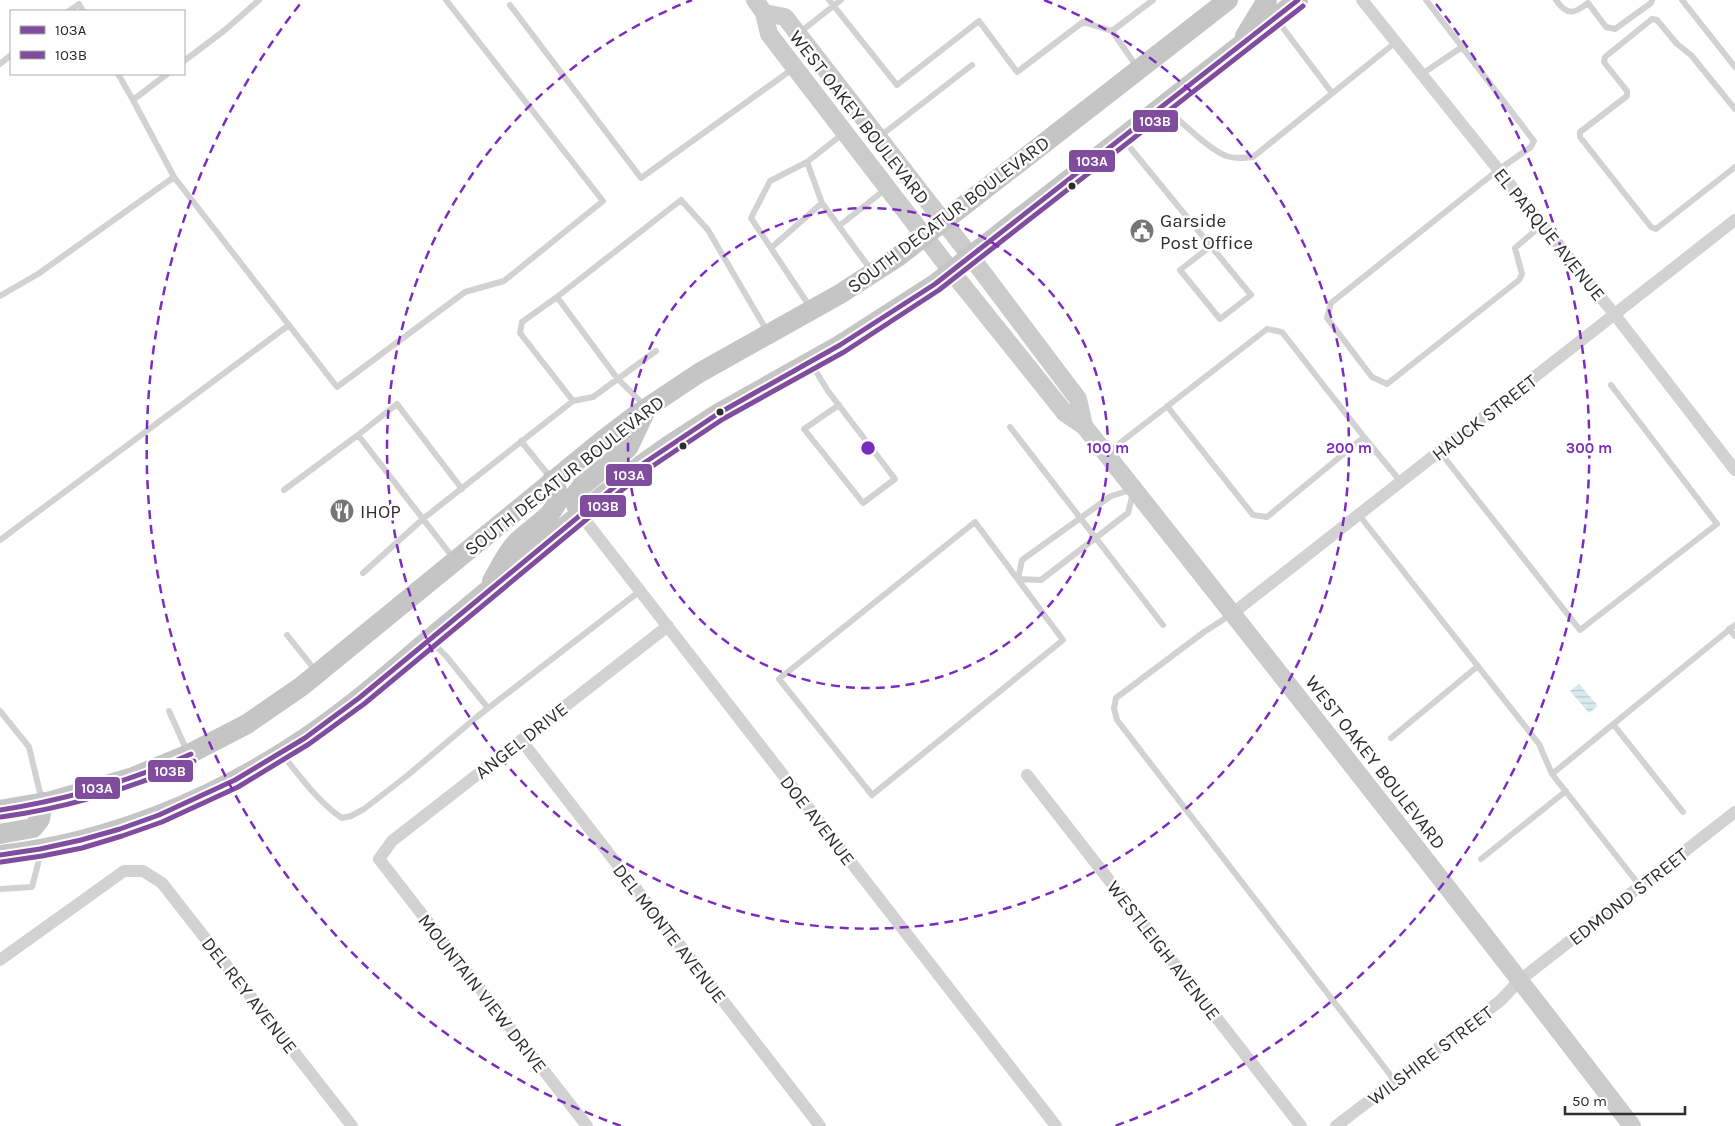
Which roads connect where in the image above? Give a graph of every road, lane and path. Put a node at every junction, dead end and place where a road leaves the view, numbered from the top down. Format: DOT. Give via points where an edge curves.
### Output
graph roads {
  1 [pos="259,0"];
  2 [pos="446,0"];
  3 [pos="829,0"];
  4 [pos="842,0"];
  5 [pos="1153,0"];
  6 [pos="1228,0"];
  7 [pos="1298,0"];
  8 [pos="1362,0"];
  9 [pos="1426,0"];
  10 [pos="1556,0"];
  11 [pos="1652,0"];
  12 [pos="1682,0"];
  13 [pos="510,5"];
  14 [pos="760,6"];
  15 [pos="834,6"];
  16 [pos="1271,9"];
  17 [pos="1112,31"];
  18 [pos="798,34"];
  19 [pos="1396,42"];
  20 [pos="1462,47"];
  21 [pos="185,60"];
  22 [pos="972,65"];
  23 [pos="1735,67"];
  24 [pos="795,68"];
  25 [pos="1139,69"];
  26 [pos="1422,74"];
  27 [pos="119,75"];
  28 [pos="166,75"];
  29 [pos="1332,93"];
  30 [pos="133,100"];
  31 [pos="1163,106"];
  32 [pos="1735,109"];
  33 [pos="844,132"];
  34 [pos="878,137"];
  35 [pos="1122,138"];
  36 [pos="807,162"];
  37 [pos="1735,167"];
  38 [pos="1498,170"];
  39 [pos="174,177"];
  40 [pos="888,188"];
  41 [pos="822,203"];
  42 [pos="1735,220"];
  43 [pos="944,222"];
  44 [pos="1542,225"];
  45 [pos="839,226"];
  46 [pos="925,236"];
  47 [pos="1211,246"];
  48 [pos="770,248"];
  49 [pos="971,257"];
  50 [pos="952,272"];
  51 [pos="873,273"];
  52 [pos="0,296"];
  53 [pos="557,297"];
  54 [pos="812,310"];
  55 [pos="1614,315"];
  56 [pos="289,325"];
  57 [pos="769,334"];
  58 [pos="656,351"];
  59 [pos="810,361"];
  60 [pos="617,378"];
  61 [pos="1611,385"];
  62 [pos="573,401"];
  63 [pos="839,405"];
  64 [pos="1167,406"];
  65 [pos="646,408"];
  66 [pos="1084,426"];
  67 [pos="1010,427"];
  68 [pos="358,435"];
  69 [pos="1364,437"];
  70 [pos="521,441"];
  71 [pos="1440,452"];
  72 [pos="1106,454"];
  73 [pos="1735,470"];
  74 [pos="552,480"];
  75 [pos="1401,482"];
  76 [pos="462,489"];
  77 [pos="1134,489"];
  78 [pos="284,490"];
  79 [pos="581,514"];
  80 [pos="1358,515"];
  81 [pos="424,518"];
  82 [pos="1081,518"];
  83 [pos="1096,537"];
  84 [pos="0,540"];
  85 [pos="454,560"];
  86 [pos="363,573"];
  87 [pos="1018,579"];
  88 [pos="640,591"];
  89 [pos="485,593"];
  90 [pos="1233,613"];
  91 [pos="1163,625"];
  92 [pos="668,626"];
  93 [pos="1732,627"];
  94 [pos="287,635"];
  95 [pos="1735,636"];
  96 [pos="429,639"];
  97 [pos="1478,666"];
  98 [pos="318,673"];
  99 [pos="488,708"];
  100 [pos="0,711"];
  101 [pos="169,711"];
  102 [pos="1613,724"];
  103 [pos="1391,738"];
  104 [pos="521,740"];
  105 [pos="189,754"];
  106 [pos="281,754"];
  107 [pos="1552,774"];
  108 [pos="1027,775"];
  109 [pos="1566,792"];
  110 [pos="43,802"];
  111 [pos="0,810"];
  112 [pos="1683,812"];
  113 [pos="1735,812"];
  114 [pos="0,834"];
  115 [pos="42,849"];
  116 [pos="0,855"];
  117 [pos="379,859"];
  118 [pos="1481,859"];
  119 [pos="1640,886"];
  120 [pos="0,889"];
  121 [pos="0,960"];
  122 [pos="1520,980"];
  123 [pos="1394,1081"];
  124 [pos="352,1126"];
  125 [pos="587,1126"];
  126 [pos="820,1126"];
  127 [pos="1056,1126"];
  128 [pos="1300,1126"];
  129 [pos="1336,1126"];
  130 [pos="1632,1126"];
  1 -- 21 [label="lane"];
  2 -- 56 [label="lane" via="603,201 504,281 465,292 337,386"];
  3 -- 15 [label="lane"];
  4 -- 15 [label="lane"];
  5 -- 17 [label="lane"];
  6 -- 25 [label="main road, SOUTH DECATUR BOULEVARD"];
  7 -- 16 [label="main road"];
  8 -- 19 [label="street, EL PARQUE AVENUE"];
  9 -- 20 [label="lane"];
  10 -- 11 [label="lane" via="1570,12 1577,12 1588,3 1606,27 1615,30"];
  12 -- 23 [label="lane"];
  13 -- 24 [label="lane" via="641,178"];
  14 -- 18 [label="main road, WEST OAKEY BOULEVARD" via="785,17"];
  14 -- 24 [label="main road, WEST OAKEY BOULEVARD" via="769,34"];
  15 -- 17 [label="lane" via="897,86 979,21 1017,72 1084,22"];
  15 -- 18 [label="lane"];
  16 -- 29 [label="lane"];
  16 -- 31 [label="main road" via="1239,46"];
  17 -- 25 [label="lane"];
  18 -- 34 [label="main road, WEST OAKEY BOULEVARD"];
  19 -- 26 [label="street, EL PARQUE AVENUE"];
  19 -- 29 [label="lane"];
  20 -- 26 [label="lane"];
  20 -- 38 [label="lane" via="1534,141 1531,147"];
  22 -- 34 [label="lane"];
  24 -- 33 [label="main road, WEST OAKEY BOULEVARD"];
  25 -- 43 [label="main road, SOUTH DECATUR BOULEVARD"];
  26 -- 38 [label="street, EL PARQUE AVENUE"];
  27 -- 30 [label="lane"];
  28 -- 30 [label="lane"];
  29 -- 31 [label="lane" via="1253,157 1243,159 1227,156 1213,148"];
  30 -- 39 [label="lane"];
  31 -- 35 [label="main road"];
  32 -- 37 [label="lane" via="1691,54 1677,44 1657,20 1652,19 1605,57 1604,62 1627,91 1627,96 1580,132 1580,137 1651,227 1656,229"];
  33 -- 36 [label="lane"];
  33 -- 40 [label="main road, WEST OAKEY BOULEVARD"];
  34 -- 43 [label="main road, WEST OAKEY BOULEVARD"];
  35 -- 47 [label="lane"];
  35 -- 49 [label="main road"];
  36 -- 41 [label="lane"];
  36 -- 48 [label="lane" via="770,181 750,218"];
  38 -- 44 [label="street, EL PARQUE AVENUE"];
  38 -- 44 [label="lane" via="1331,304 1327,318 1372,377 1387,384 1519,280 1522,274 1515,248"];
  39 -- 52 [label="lane" via="38,274"];
  39 -- 56 [label="lane"];
  40 -- 45 [label="lane"];
  40 -- 46 [label="main road, WEST OAKEY BOULEVARD"];
  41 -- 45 [label="lane"];
  41 -- 48 [label="lane"];
  42 -- 55 [label="street, HAUCK STREET"];
  43 -- 46 [label="main road, SOUTH DECATUR BOULEVARD"];
  43 -- 49 [label="main road, WEST OAKEY BOULEVARD"];
  44 -- 55 [label="street, EL PARQUE AVENUE"];
  45 -- 51 [label="lane"];
  46 -- 50 [label="main road, WEST OAKEY BOULEVARD"];
  46 -- 51 [label="main road, SOUTH DECATUR BOULEVARD"];
  47 -- 47 [label="lane" via="1251,295 1220,319 1180,270"];
  48 -- 54 [label="lane"];
  49 -- 50 [label="main road"];
  49 -- 66 [label="main road, WEST OAKEY BOULEVARD" via="1078,400"];
  50 -- 59 [label="main road" via="874,325"];
  50 -- 66 [label="main road, WEST OAKEY BOULEVARD" via="1065,413"];
  51 -- 54 [label="main road, SOUTH DECATUR BOULEVARD"];
  53 -- 57 [label="lane" via="681,200 708,230"];
  53 -- 60 [label="lane"];
  53 -- 62 [label="lane" via="522,322 520,333"];
  54 -- 57 [label="main road, SOUTH DECATUR BOULEVARD"];
  55 -- 71 [label="street, HAUCK STREET"];
  55 -- 73 [label="street, EL PARQUE AVENUE"];
  56 -- 84 [label="lane"];
  57 -- 65 [label="main road, SOUTH DECATUR BOULEVARD" via="699,373"];
  58 -- 60 [label="lane"];
  59 -- 63 [label="lane"];
  59 -- 79 [label="main road" via="668,446"];
  60 -- 62 [label="lane" via="593,396"];
  60 -- 65 [label="lane"];
  61 -- 71 [label="lane" via="1717,524 1580,630"];
  62 -- 70 [label="lane"];
  63 -- 63 [label="lane" via="895,479 863,503 804,429"];
  64 -- 69 [label="lane" via="1267,329 1282,332"];
  64 -- 69 [label="lane" via="1253,515 1266,517"];
  64 -- 72 [label="lane"];
  65 -- 74 [label="main road, SOUTH DECATUR BOULEVARD"];
  65 -- 79 [label="main road" via="628,448 575,495"];
  66 -- 72 [label="main road, WEST OAKEY BOULEVARD"];
  67 -- 82 [label="lane"];
  68 -- 76 [label="lane" via="397,404"];
  68 -- 78 [label="lane"];
  68 -- 81 [label="lane"];
  69 -- 75 [label="lane"];
  70 -- 74 [label="lane"];
  70 -- 76 [label="lane"];
  71 -- 75 [label="street, HAUCK STREET"];
  72 -- 77 [label="main road, WEST OAKEY BOULEVARD"];
  74 -- 85 [label="main road, SOUTH DECATUR BOULEVARD"];
  74 -- 89 [label="main road" via="558,498 555,506 514,544"];
  75 -- 80 [label="street, HAUCK STREET"];
  76 -- 81 [label="lane"];
  77 -- 82 [label="lane" via="1112,496"];
  77 -- 83 [label="lane" via="1128,513"];
  77 -- 90 [label="main road, WEST OAKEY BOULEVARD"];
  79 -- 88 [label="street, DOE AVENUE"];
  79 -- 89 [label="main road"];
  80 -- 90 [label="street, HAUCK STREET"];
  80 -- 97 [label="lane"];
  81 -- 85 [label="lane"];
  81 -- 86 [label="lane"];
  82 -- 83 [label="lane"];
  82 -- 87 [label="lane" via="1022,560"];
  83 -- 87 [label="lane" via="1041,580"];
  83 -- 91 [label="lane"];
  85 -- 98 [label="main road, SOUTH DECATUR BOULEVARD"];
  87 -- 87 [label="lane" via="1063,640 872,795 779,679 975,522"];
  88 -- 92 [label="street, DOE AVENUE"];
  88 -- 99 [label="lane"];
  89 -- 96 [label="main road"];
  90 -- 122 [label="main road, WEST OAKEY BOULEVARD"];
  90 -- 123 [label="lane" via="1116,698 1117,720"];
  92 -- 104 [label="street, ANGEL DRIVE"];
  92 -- 127 [label="street, DOE AVENUE"];
  93 -- 95 [label="lane"];
  93 -- 102 [label="lane"];
  94 -- 98 [label="lane"];
  96 -- 99 [label="lane"];
  96 -- 106 [label="main road" via="332,719"];
  97 -- 103 [label="lane"];
  97 -- 107 [label="lane" via="1539,744"];
  98 -- 105 [label="main road, SOUTH DECATUR BOULEVARD" via="247,724"];
  99 -- 106 [label="lane" via="408,775 352,816 342,818 335,814"];
  100 -- 110 [label="lane" via="29,747"];
  101 -- 105 [label="lane"];
  102 -- 107 [label="lane"];
  102 -- 112 [label="lane"];
  104 -- 117 [label="street, ANGEL DRIVE" via="392,841"];
  104 -- 126 [label="street, DEL MONTE AVENUE"];
  105 -- 110 [label="main road, SOUTH DECATUR BOULEVARD" via="133,777"];
  106 -- 115 [label="main road" via="172,810 118,829"];
  107 -- 109 [label="lane"];
  108 -- 128 [label="street, WESTLEIGH AVENUE"];
  109 -- 118 [label="lane"];
  109 -- 119 [label="lane"];
  110 -- 111 [label="main road, SOUTH DECATUR BOULEVARD"];
  110 -- 114 [label="main road" via="40,819 33,828"];
  113 -- 119 [label="street, EDMOND STREET"];
  115 -- 116 [label="main road"];
  115 -- 120 [label="lane" via="32,887"];
  117 -- 125 [label="street, MOUNTAIN VIEW DRIVE"];
  119 -- 122 [label="street, EDMOND STREET"];
  121 -- 124 [label="street, DEL REY AVENUE" via="124,871 143,870 162,883"];
  122 -- 123 [label="street, WILSHIRE STREET" via="1500,1001"];
  122 -- 130 [label="main road, WEST OAKEY BOULEVARD"];
  123 -- 129 [label="street, WILSHIRE STREET"];
}
